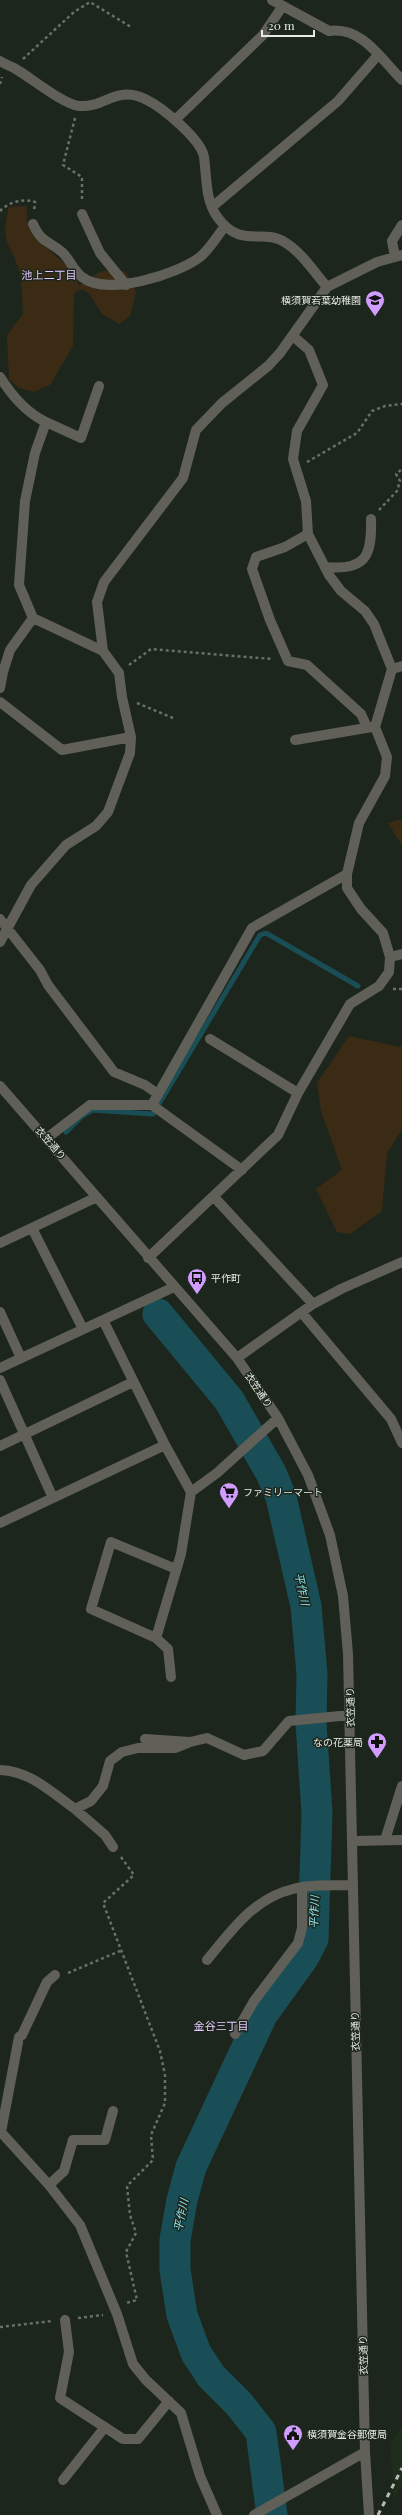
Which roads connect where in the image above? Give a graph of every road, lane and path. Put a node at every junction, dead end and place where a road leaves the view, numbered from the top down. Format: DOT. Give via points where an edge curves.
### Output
graph roads {
  1 [pos="272,0"];
  2 [pos="91,1"];
  3 [pos="282,7"];
  4 [pos="131,27"];
  5 [pos="378,55"];
  6 [pos="0,61"];
  7 [pos="14,68"];
  8 [pos="402,80"];
  9 [pos="78,106"];
  10 [pos="175,120"];
  11 [pos="212,207"];
  12 [pos="0,211"];
  13 [pos="82,214"];
  14 [pos="33,224"];
  15 [pos="402,225"];
  16 [pos="225,226"];
  17 [pos="399,256"];
  18 [pos="126,285"];
  19 [pos="327,287"];
  20 [pos="293,336"];
  21 [pos="0,378"];
  22 [pos="99,386"];
  23 [pos="402,404"];
  24 [pos="46,422"];
  25 [pos="296,469"];
  26 [pos="402,469"];
  27 [pos="371,519"];
  28 [pos="308,534"];
  29 [pos="325,567"];
  30 [pos="34,618"];
  31 [pos="103,651"];
  32 [pos="288,661"];
  33 [pos="402,666"];
  34 [pos="392,669"];
  35 [pos="119,673"];
  36 [pos="0,688"];
  37 [pos="122,697"];
  38 [pos="0,702"];
  39 [pos="173,718"];
  40 [pos="371,727"];
  41 [pos="131,737"];
  42 [pos="295,740"];
  43 [pos="347,874"];
  44 [pos="0,919"];
  45 [pos="6,928"];
  46 [pos="0,942"];
  47 [pos="402,954"];
  48 [pos="390,957"];
  49 [pos="210,1038"];
  50 [pos="0,1086"];
  51 [pos="298,1093"];
  52 [pos="158,1094"];
  53 [pos="152,1105"];
  54 [pos="47,1138"];
  55 [pos="242,1170"];
  56 [pos="97,1196"];
  57 [pos="214,1197"];
  58 [pos="32,1228"];
  59 [pos="0,1243"];
  60 [pos="148,1258"];
  61 [pos="402,1262"];
  62 [pos="174,1287"];
  63 [pos="313,1304"];
  64 [pos="0,1312"];
  65 [pos="302,1313"];
  66 [pos="103,1320"];
  67 [pos="83,1329"];
  68 [pos="21,1358"];
  69 [pos="237,1358"];
  70 [pos="0,1368"];
  71 [pos="0,1380"];
  72 [pos="134,1382"];
  73 [pos="278,1418"];
  74 [pos="24,1434"];
  75 [pos="402,1443"];
  76 [pos="165,1445"];
  77 [pos="0,1446"];
  78 [pos="191,1492"];
  79 [pos="53,1498"];
  80 [pos="0,1523"];
  81 [pos="176,1569"];
  82 [pos="156,1638"];
  83 [pos="171,1677"];
  84 [pos="350,1715"];
  85 [pos="145,1738"];
  86 [pos="190,1742"];
  87 [pos="0,1770"];
  88 [pos="402,1786"];
  89 [pos="75,1809"];
  90 [pos="385,1840"];
  91 [pos="402,1840"];
  92 [pos="353,1841"];
  93 [pos="113,1847"];
  94 [pos="352,1885"];
  95 [pos="302,1888"];
  96 [pos="120,1951"];
  97 [pos="207,1960"];
  98 [pos="55,1975"];
  99 [pos="235,2034"];
  100 [pos="113,2111"];
  101 [pos="0,2132"];
  102 [pos="49,2185"];
  103 [pos="114,2307"];
  104 [pos="64,2320"];
  105 [pos="169,2401"];
  106 [pos="105,2427"];
  107 [pos="365,2452"];
  108 [pos="64,2480"];
  109 [pos="217,2515"];
  110 [pos="254,2515"];
  111 [pos="368,2515"];
  1 -- 3 [label="street"];
  2 -- 4 [label="path"];
  2 -- 7 [label="path" via="74,12"];
  3 -- 5 [label="street" via="328,31 352,33 363,39"];
  3 -- 10 [label="street" via="263,35"];
  5 -- 8 [label="street"];
  5 -- 11 [label="street" via="338,100"];
  6 -- 7 [label="street"];
  7 -- 9 [label="street" via="40,86"];
  9 -- 10 [label="street" via="130,93 146,99"];
  9 -- 13 [label="path" via="63,165 82,177"];
  10 -- 11 [label="street" via="204,155"];
  11 -- 16 [label="street"];
  12 -- 14 [label="path" via="17,200 35,202"];
  13 -- 18 [label="street" via="100,254"];
  14 -- 18 [label="street" via="40,238 62,253 83,278 100,284"];
  15 -- 17 [label="street" via="392,241"];
  16 -- 18 [label="street" via="202,255 188,265"];
  16 -- 19 [label="street" via="247,238 270,237 286,242"];
  17 -- 19 [label="street" via="377,262"];
  19 -- 20 [label="street"];
  20 -- 25 [label="street" via="309,350 323,386 298,430 293,459"];
  20 -- 31 [label="street" via="268,366 222,402 196,430 183,478 104,582 97,602"];
  21 -- 24 [label="street" via="33,416"];
  22 -- 24 [label="street" via="80,438"];
  23 -- 25 [label="path" via="385,406 372,412 357,433"];
  24 -- 30 [label="street" via="35,453 25,501 19,585"];
  25 -- 28 [label="street" via="306,501"];
  26 -- 27 [label="path" via="396,474 400,481 397,491"];
  27 -- 29 [label="street" via="371,543 366,557 353,567"];
  28 -- 29 [label="street"];
  28 -- 32 [label="street" via="285,547 256,557 252,569"];
  29 -- 34 [label="street" via="341,591 365,610 371,619"];
  30 -- 31 [label="street"];
  30 -- 36 [label="street" via="10,650 2,672"];
  31 -- 35 [label="street"];
  32 -- 35 [label="path" via="151,650"];
  32 -- 40 [label="street" via="307,665 361,714"];
  33 -- 34 [label="street"];
  34 -- 40 [label="street"];
  35 -- 37 [label="street"];
  37 -- 39 [label="path"];
  37 -- 41 [label="street"];
  38 -- 41 [label="street" via="62,750"];
  40 -- 42 [label="street"];
  40 -- 43 [label="street" via="387,757 385,776 359,823"];
  41 -- 45 [label="street" via="130,753 108,812 96,826 66,845 31,885"];
  43 -- 48 [label="street" via="347,888 361,909 383,933"];
  43 -- 52 [label="street" via="252,928"];
  44 -- 45 [label="street"];
  45 -- 46 [label="street"];
  45 -- 52 [label="street" via="114,1072 145,1085"];
  47 -- 48 [label="street"];
  48 -- 51 [label="street" via="389,972 380,986 350,1004"];
  49 -- 51 [label="street"];
  50 -- 54 [label="street, 衣笠通り"];
  51 -- 55 [label="street" via="278,1135"];
  52 -- 53 [label="street"];
  53 -- 54 [label="street" via="90,1105"];
  53 -- 55 [label="street"];
  54 -- 56 [label="street, 衣笠通り"];
  55 -- 57 [label="street"];
  56 -- 58 [label="street"];
  56 -- 60 [label="street, 衣笠通り"];
  57 -- 60 [label="street"];
  57 -- 63 [label="street"];
  58 -- 59 [label="street"];
  58 -- 67 [label="street"];
  60 -- 62 [label="street, 衣笠通り"];
  61 -- 63 [label="street"];
  62 -- 66 [label="street"];
  62 -- 69 [label="street, 衣笠通り"];
  63 -- 65 [label="street"];
  64 -- 68 [label="street"];
  65 -- 69 [label="street"];
  65 -- 75 [label="street" via="391,1419"];
  66 -- 67 [label="street"];
  66 -- 72 [label="street"];
  67 -- 68 [label="street"];
  68 -- 70 [label="street"];
  69 -- 73 [label="street, 衣笠通り"];
  71 -- 74 [label="street"];
  72 -- 74 [label="street"];
  72 -- 76 [label="street"];
  73 -- 78 [label="street"];
  73 -- 84 [label="street, 衣笠通り" via="308,1475 330,1535 344,1596"];
  74 -- 77 [label="street"];
  74 -- 79 [label="street"];
  76 -- 78 [label="street"];
  76 -- 79 [label="street"];
  78 -- 81 [label="street"];
  79 -- 80 [label="street"];
  81 -- 82 [label="street"];
  81 -- 82 [label="street" via="111,1542 91,1609"];
  82 -- 83 [label="street" via="168,1649"];
  84 -- 86 [label="street" via="289,1721 264,1751 244,1755 208,1738"];
  84 -- 92 [label="street, 衣笠通り"];
  85 -- 86 [label="street"];
  86 -- 89 [label="street" via="175,1748 138,1748 122,1752 110,1761 102,1786 92,1801"];
  87 -- 89 [label="street" via="28,1775"];
  88 -- 90 [label="street"];
  89 -- 93 [label="street" via="105,1835"];
  90 -- 91 [label="street"];
  90 -- 92 [label="street"];
  92 -- 94 [label="street, 衣笠通り"];
  93 -- 96 [label="path" via="134,1875 103,1903"];
  94 -- 95 [label="street"];
  94 -- 107 [label="street, 衣笠通り"];
  95 -- 97 [label="street" via="268,1897 240,1919"];
  95 -- 99 [label="street" via="302,1928 298,1943 254,2001"];
  96 -- 98 [label="path" via="65,1974"];
  96 -- 103 [label="path" via="160,2051 165,2075 165,2103 151,2135 153,2160 127,2186 130,2215 136,2232 126,2252 138,2300"];
  98 -- 101 [label="street" via="47,1982 22,2036 19,2037"];
  100 -- 102 [label="street" via="105,2140 73,2140 64,2171"];
  101 -- 102 [label="street"];
  102 -- 103 [label="street" via="80,2226"];
  103 -- 105 [label="street" via="133,2364"];
  104 -- 106 [label="street" via="69,2352 60,2398"];
  105 -- 106 [label="street" via="138,2438 123,2439"];
  105 -- 109 [label="street" via="180,2413 200,2476"];
  106 -- 108 [label="street"];
  107 -- 110 [label="street"];
  107 -- 111 [label="street, 衣笠通り"];
}
